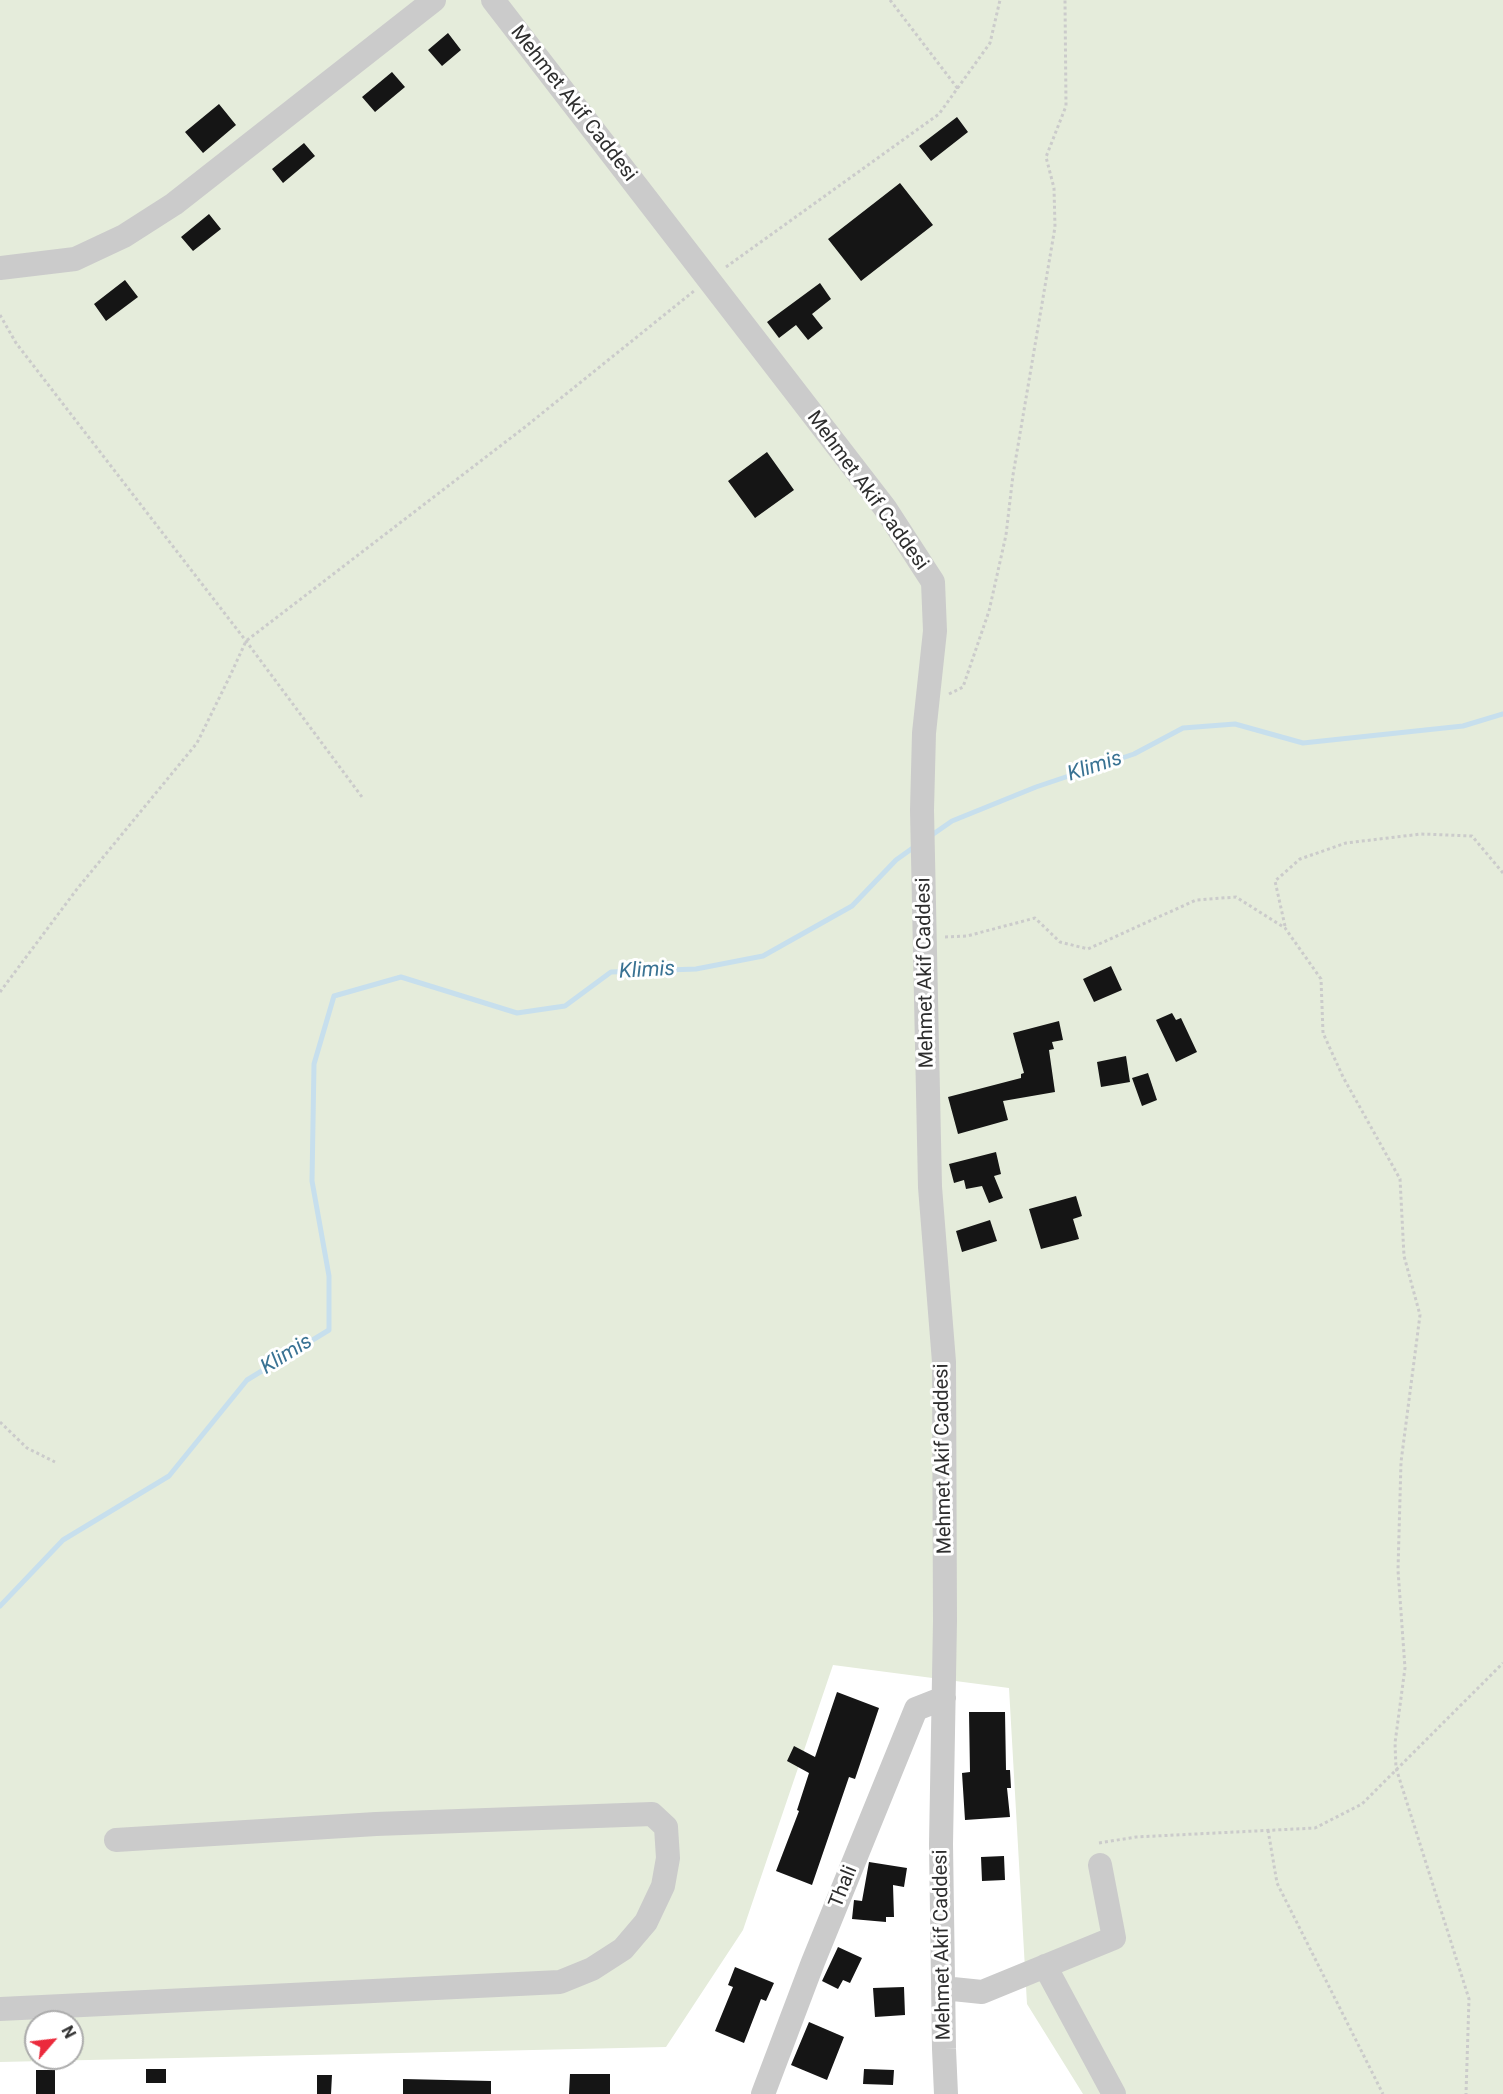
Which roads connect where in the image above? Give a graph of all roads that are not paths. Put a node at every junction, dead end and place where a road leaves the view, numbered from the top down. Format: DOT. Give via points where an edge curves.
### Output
graph roads {
  1 [pos="434,0"];
  2 [pos="493,0"];
  3 [pos="0,268"];
  4 [pos="944,1698"];
  5 [pos="116,1840"];
  6 [pos="1100,1865"];
  7 [pos="1045,1966"];
  8 [pos="943,1988"];
  9 [pos="0,2009"];
  10 [pos="763,2094"];
  11 [pos="946,2094"];
  12 [pos="1114,2094"];
  1 -- 3 [label="street" via="174,204 124,236 75,259"];
  2 -- 4 [label="street, Mehmet Akif Caddesi" via="885,508 933,582 935,631 924,733 922,810 930,1187 944,1362"];
  4 -- 8 [label="street, Mehmet Akif Caddesi"];
  4 -- 10 [label="street, Thali" via="916,1709"];
  5 -- 9 [label="street" via="376,1824 652,1814 666,1827 668,1858 663,1886 646,1922 623,1948 592,1969 560,1982"];
  6 -- 7 [label="street" via="1114,1938"];
  7 -- 8 [label="street" via="982,1992"];
  7 -- 12 [label="street"];
  8 -- 11 [label="street, Mehmet Akif Caddesi"];
}
